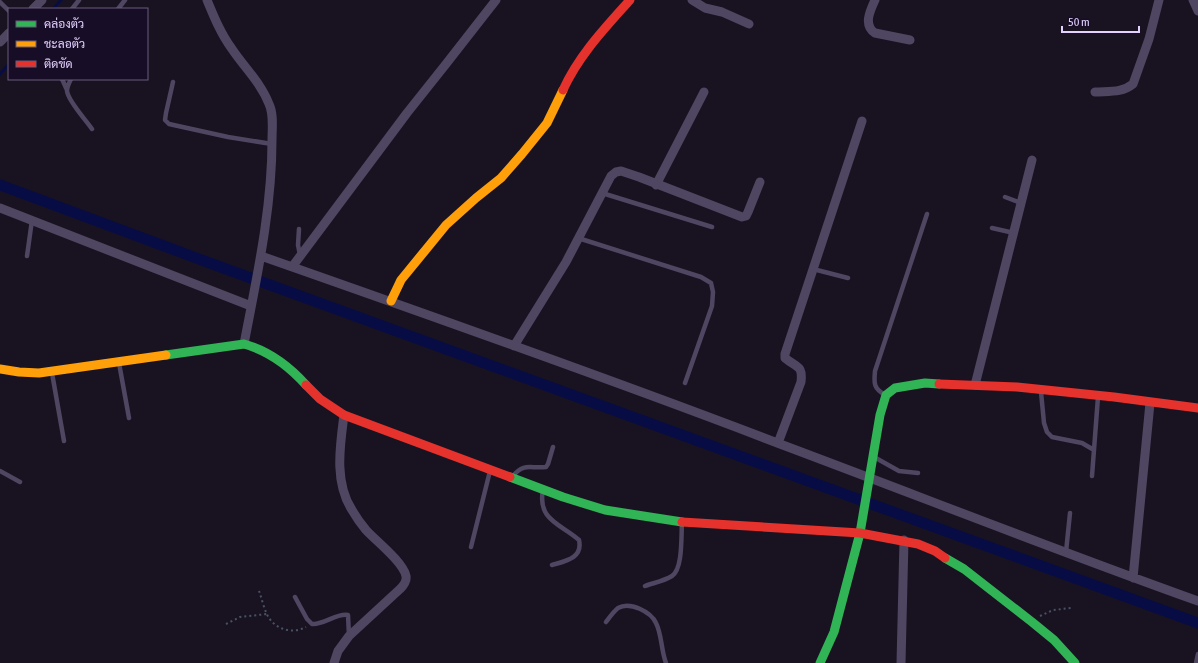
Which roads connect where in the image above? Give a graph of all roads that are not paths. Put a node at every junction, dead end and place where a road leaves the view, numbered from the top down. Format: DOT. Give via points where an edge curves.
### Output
graph roads {
  1 [pos="42,0"];
  2 [pos="125,0"];
  3 [pos="207,0"];
  4 [pos="496,0"];
  5 [pos="630,0"];
  6 [pos="692,0"];
  7 [pos="875,0"];
  8 [pos="1159,0"];
  9 [pos="1193,0"];
  10 [pos="0,2"];
  11 [pos="34,8"];
  12 [pos="119,8"];
  13 [pos="8,10"];
  14 [pos="1198,11"];
  15 [pos="749,24"];
  16 [pos="8,34"];
  17 [pos="910,40"];
  18 [pos="0,42"];
  19 [pos="62,80"];
  20 [pos="71,80"];
  21 [pos="173,82"];
  22 [pos="67,90"];
  23 [pos="704,92"];
  24 [pos="1095,92"];
  25 [pos="862,121"];
  26 [pos="92,129"];
  27 [pos="272,144"];
  28 [pos="1032,160"];
  29 [pos="760,182"];
  30 [pos="656,185"];
  31 [pos="602,193"];
  32 [pos="1005,197"];
  33 [pos="1021,203"];
  34 [pos="0,208"];
  35 [pos="927,214"];
  36 [pos="32,220"];
  37 [pos="712,227"];
  38 [pos="992,228"];
  39 [pos="299,229"];
  40 [pos="1014,233"];
  41 [pos="578,238"];
  42 [pos="300,255"];
  43 [pos="27,256"];
  44 [pos="261,256"];
  45 [pos="292,267"];
  46 [pos="813,269"];
  47 [pos="848,278"];
  48 [pos="391,301"];
  49 [pos="251,306"];
  50 [pos="244,344"];
  51 [pos="514,346"];
  52 [pos="119,361"];
  53 [pos="0,369"];
  54 [pos="51,371"];
  55 [pos="685,383"];
  56 [pos="975,385"];
  57 [pos="1041,389"];
  58 [pos="886,395"];
  59 [pos="1098,395"];
  60 [pos="1150,403"];
  61 [pos="1198,408"];
  62 [pos="344,414"];
  63 [pos="129,418"];
  64 [pos="64,440"];
  65 [pos="778,443"];
  66 [pos="553,447"];
  67 [pos="1094,450"];
  68 [pos="873,457"];
  69 [pos="490,470"];
  70 [pos="0,471"];
  71 [pos="918,473"];
  72 [pos="1092,476"];
  73 [pos="512,478"];
  74 [pos="870,478"];
  75 [pos="20,482"];
  76 [pos="543,490"];
  77 [pos="1070,513"];
  78 [pos="682,522"];
  79 [pos="860,533"];
  80 [pos="904,540"];
  81 [pos="471,547"];
  82 [pos="1066,552"];
  83 [pos="552,565"];
  84 [pos="1133,578"];
  85 [pos="645,586"];
  86 [pos="295,597"];
  87 [pos="1198,601"];
  88 [pos="606,622"];
  89 [pos="348,636"];
  90 [pos="1198,654"];
  91 [pos="334,663"];
  92 [pos="666,663"];
  93 [pos="820,663"];
  94 [pos="901,663"];
  95 [pos="1075,663"];
  96 [pos="1196,663"];
  1 -- 11 [label="street"];
  2 -- 12 [label="lane"];
  3 -- 27 [label="street" via="216,22 270,106"];
  4 -- 42 [label="street"];
  5 -- 48 [label="street" via="588,47 568,78 547,122 522,154 501,178 446,225 401,280"];
  6 -- 15 [label="street" via="705,8 722,12"];
  7 -- 17 [label="street" via="870,11 870,30"];
  8 -- 24 [label="street" via="1133,84 1118,91"];
  9 -- 14 [label="street"];
  10 -- 13 [label="lane"];
  16 -- 18 [label="street"];
  19 -- 22 [label="lane"];
  20 -- 22 [label="lane"];
  21 -- 27 [label="lane" via="165,120 169,124"];
  22 -- 26 [label="lane" via="69,97"];
  23 -- 30 [label="street"];
  25 -- 46 [label="street"];
  27 -- 44 [label="street" via="272,166"];
  28 -- 33 [label="street"];
  29 -- 30 [label="street" via="746,216 742,217"];
  30 -- 31 [label="street" via="621,171 611,176"];
  31 -- 37 [label="lane"];
  31 -- 41 [label="street"];
  32 -- 33 [label="lane"];
  33 -- 40 [label="street"];
  34 -- 36 [label="street"];
  35 -- 58 [label="lane" via="875,371 875,386"];
  36 -- 43 [label="lane"];
  36 -- 49 [label="street"];
  38 -- 40 [label="lane"];
  39 -- 42 [label="lane"];
  40 -- 56 [label="street"];
  41 -- 51 [label="street"];
  41 -- 55 [label="lane" via="701,277 711,283 714,292 712,306"];
  42 -- 45 [label="street"];
  44 -- 45 [label="street"];
  44 -- 49 [label="street"];
  45 -- 48 [label="street"];
  46 -- 47 [label="lane"];
  46 -- 65 [label="street" via="785,354 785,358 802,373"];
  48 -- 51 [label="street"];
  49 -- 50 [label="street"];
  50 -- 52 [label="street"];
  50 -- 62 [label="street" via="284,363 320,399"];
  51 -- 65 [label="street"];
  52 -- 54 [label="street"];
  52 -- 63 [label="lane"];
  53 -- 54 [label="street" via="39,373"];
  54 -- 64 [label="lane"];
  56 -- 57 [label="street"];
  56 -- 58 [label="street" via="925,383 894,388"];
  57 -- 59 [label="street"];
  57 -- 67 [label="lane" via="1047,432 1052,437 1082,443"];
  58 -- 68 [label="street"];
  59 -- 60 [label="street"];
  59 -- 67 [label="lane"];
  60 -- 61 [label="street"];
  60 -- 84 [label="street"];
  62 -- 69 [label="street"];
  62 -- 89 [label="street" via="340,466 346,497 351,509 365,528 400,565 406,577 400,590"];
  65 -- 74 [label="street"];
  66 -- 73 [label="lane" via="546,467 523,467 517,470"];
  67 -- 72 [label="lane"];
  68 -- 71 [label="lane" via="899,471"];
  68 -- 74 [label="street"];
  69 -- 73 [label="street"];
  69 -- 81 [label="lane"];
  70 -- 75 [label="lane"];
  73 -- 76 [label="street"];
  74 -- 79 [label="street"];
  74 -- 82 [label="street"];
  76 -- 78 [label="street" via="605,510"];
  76 -- 83 [label="lane" via="540,501 548,516 576,537 580,546 577,554 569,560"];
  77 -- 82 [label="lane"];
  78 -- 79 [label="street"];
  78 -- 85 [label="lane" via="677,571"];
  79 -- 80 [label="street"];
  79 -- 93 [label="street" via="834,632"];
  80 -- 94 [label="street"];
  80 -- 95 [label="street" via="935,551 964,569 1054,640"];
  82 -- 84 [label="street"];
  84 -- 87 [label="street"];
  86 -- 89 [label="lane" via="312,624 348,615"];
  88 -- 92 [label="lane" via="618,608 624,606 648,613 656,623"];
  89 -- 91 [label="street"];
  90 -- 96 [label="lane"];
}
